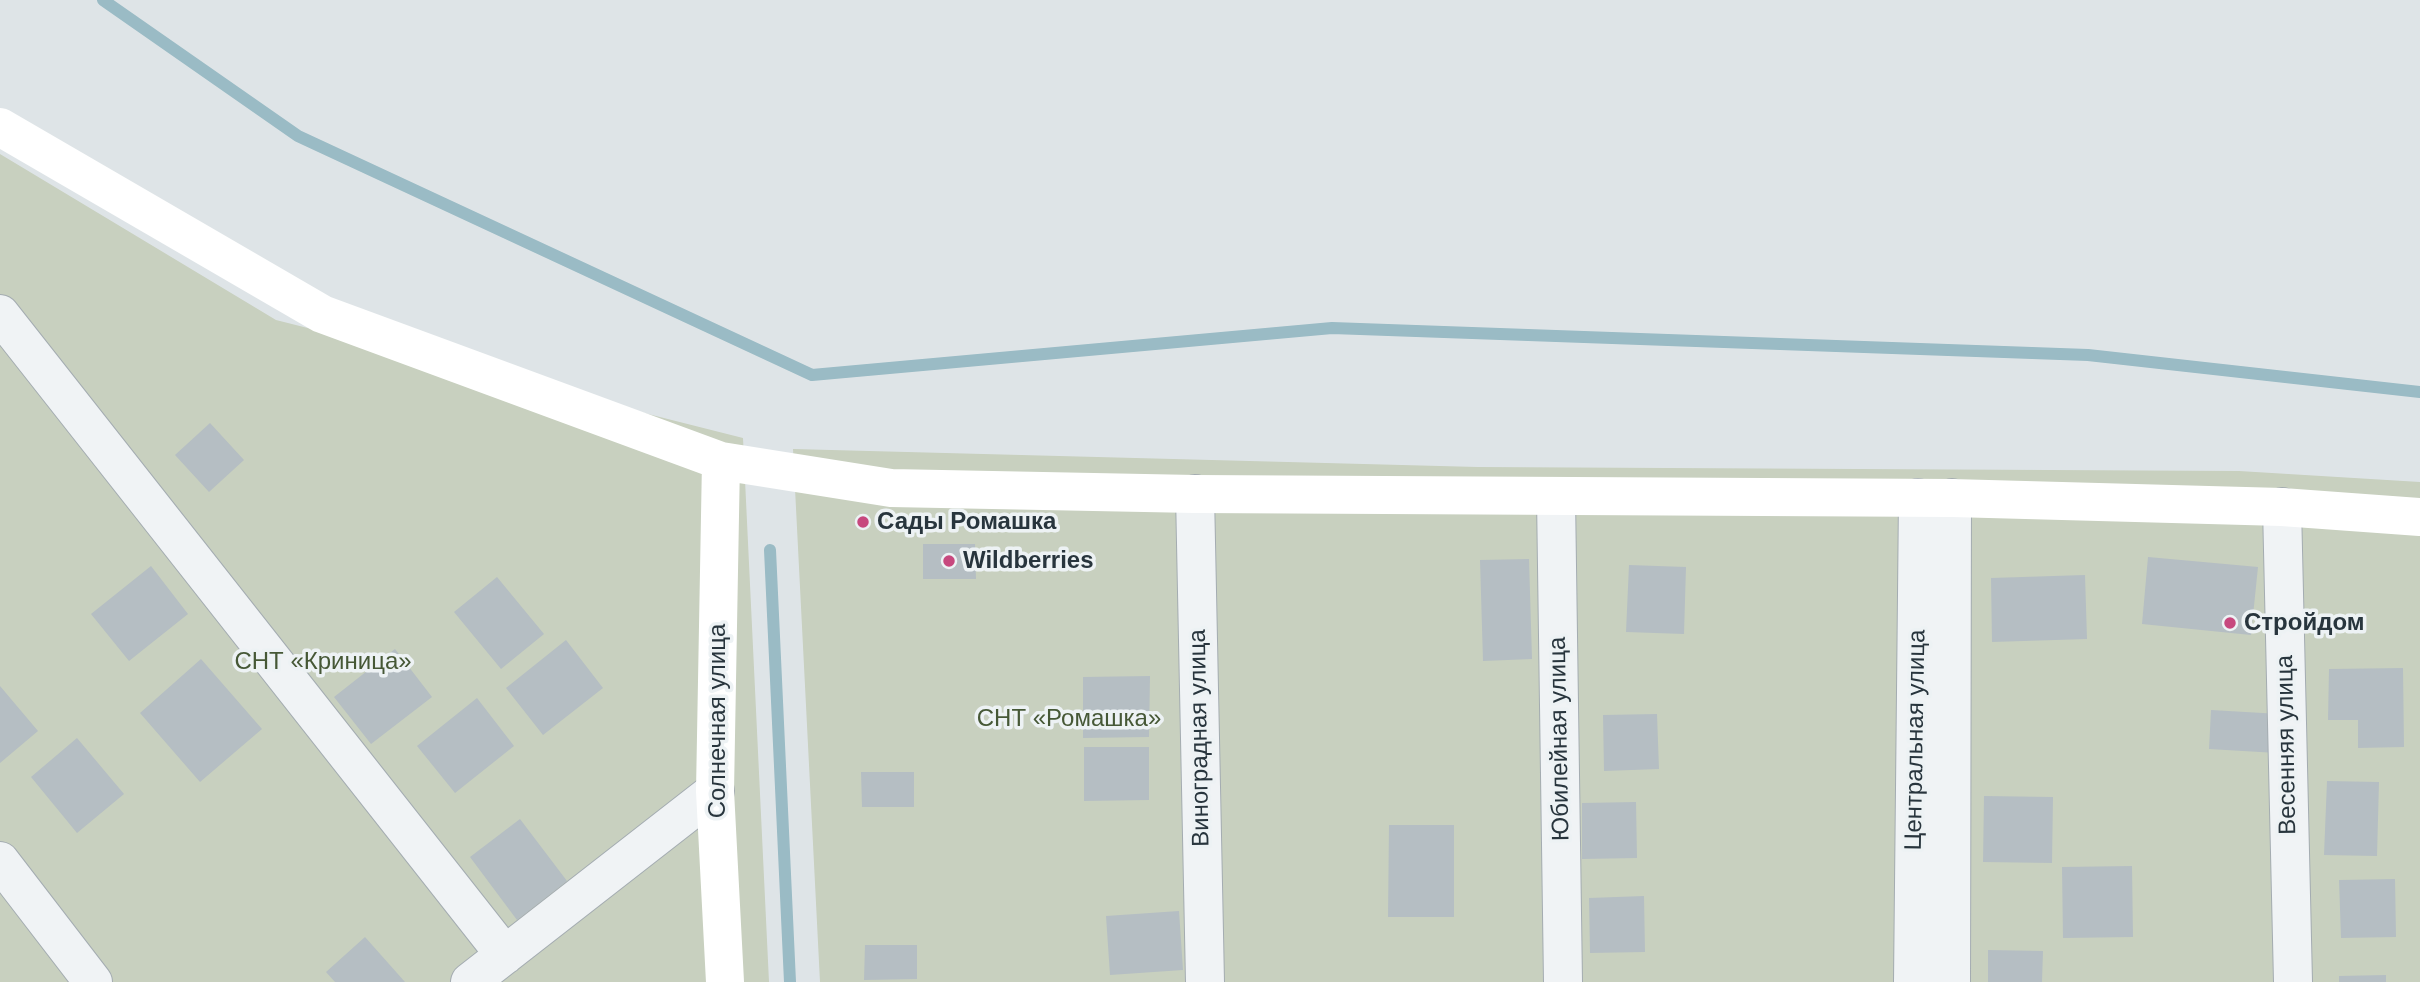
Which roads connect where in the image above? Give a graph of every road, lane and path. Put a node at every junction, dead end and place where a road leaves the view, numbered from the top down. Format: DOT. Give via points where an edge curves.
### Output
graph roads {
  1 [pos="0,127"];
  2 [pos="0,314"];
  3 [pos="721,460"];
  4 [pos="1195,494"];
  5 [pos="1556,497"];
  6 [pos="1935,498"];
  7 [pos="2282,508"];
  8 [pos="2420,517"];
  9 [pos="715,791"];
  10 [pos="0,861"];
  11 [pos="505,955"];
  12 [pos="93,982"];
  13 [pos="470,982"];
  14 [pos="725,982"];
  15 [pos="1205,982"];
  16 [pos="1563,982"];
  17 [pos="1913,982"];
  18 [pos="1951,982"];
  19 [pos="2293,982"];
  1 -- 3 [label="street" via="322,314"];
  2 -- 11 [label="street"];
  3 -- 4 [label="street" via="891,488"];
  3 -- 9 [label="street, Солнечная улица"];
  4 -- 5 [label="street"];
  4 -- 15 [label="street, Виноградная улица"];
  5 -- 6 [label="street"];
  5 -- 16 [label="street, Юбилейная улица"];
  6 -- 7 [label="street"];
  6 -- 17 [label="street, Центральная улица"];
  6 -- 18 [label="street, Центральная улица"];
  7 -- 8 [label="street"];
  7 -- 19 [label="street, Весенняя улица"];
  9 -- 11 [label="street"];
  9 -- 14 [label="street, Солнечная улица"];
  10 -- 12 [label="street"];
  11 -- 13 [label="street"];
}
